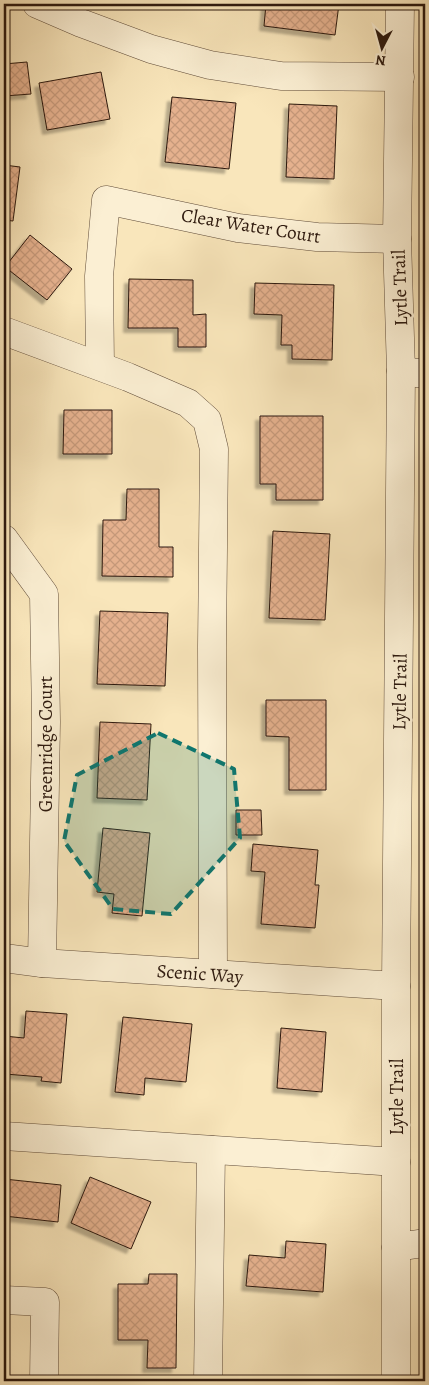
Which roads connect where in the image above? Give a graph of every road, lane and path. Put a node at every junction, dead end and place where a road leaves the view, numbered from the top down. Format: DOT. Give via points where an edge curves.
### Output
graph roads {
  1 [pos="37,4"];
  2 [pos="400,4"];
  3 [pos="400,77"];
  4 [pos="397,239"];
  5 [pos="4,331"];
  6 [pos="100,366"];
  7 [pos="413,373"];
  8 [pos="4,539"];
  9 [pos="4,958"];
  10 [pos="42,963"];
  11 [pos="213,974"];
  12 [pos="396,986"];
  13 [pos="4,1136"];
  14 [pos="211,1150"];
  15 [pos="396,1162"];
  16 [pos="425,1243"];
  17 [pos="396,1247"];
  18 [pos="4,1300"];
  19 [pos="44,1381"];
  20 [pos="208,1381"];
  21 [pos="396,1381"];
  1 -- 3 [label="street" via="152,49 210,65 281,76"];
  2 -- 3 [label="street, Lytle Trail"];
  3 -- 4 [label="street, Lytle Trail"];
  4 -- 6 [label="street, Clear Water Court" via="317,237 238,228 106,200 98,276"];
  4 -- 7 [label="street, Lytle Trail"];
  5 -- 6 [label="street"];
  6 -- 11 [label="street" via="188,403 207,420 214,449"];
  7 -- 12 [label="street, Lytle Trail"];
  8 -- 10 [label="street, Greenridge Court" via="44,594 46,722"];
  9 -- 10 [label="street, Scenic Way"];
  10 -- 11 [label="street, Scenic Way"];
  11 -- 12 [label="street, Scenic Way"];
  12 -- 15 [label="street, Lytle Trail"];
  13 -- 14 [label="street"];
  14 -- 15 [label="street"];
  14 -- 20 [label="street"];
  15 -- 17 [label="street, Lytle Trail"];
  16 -- 17 [label="street"];
  17 -- 21 [label="street, Lytle Trail"];
  18 -- 19 [label="street" via="45,1302"];
}
